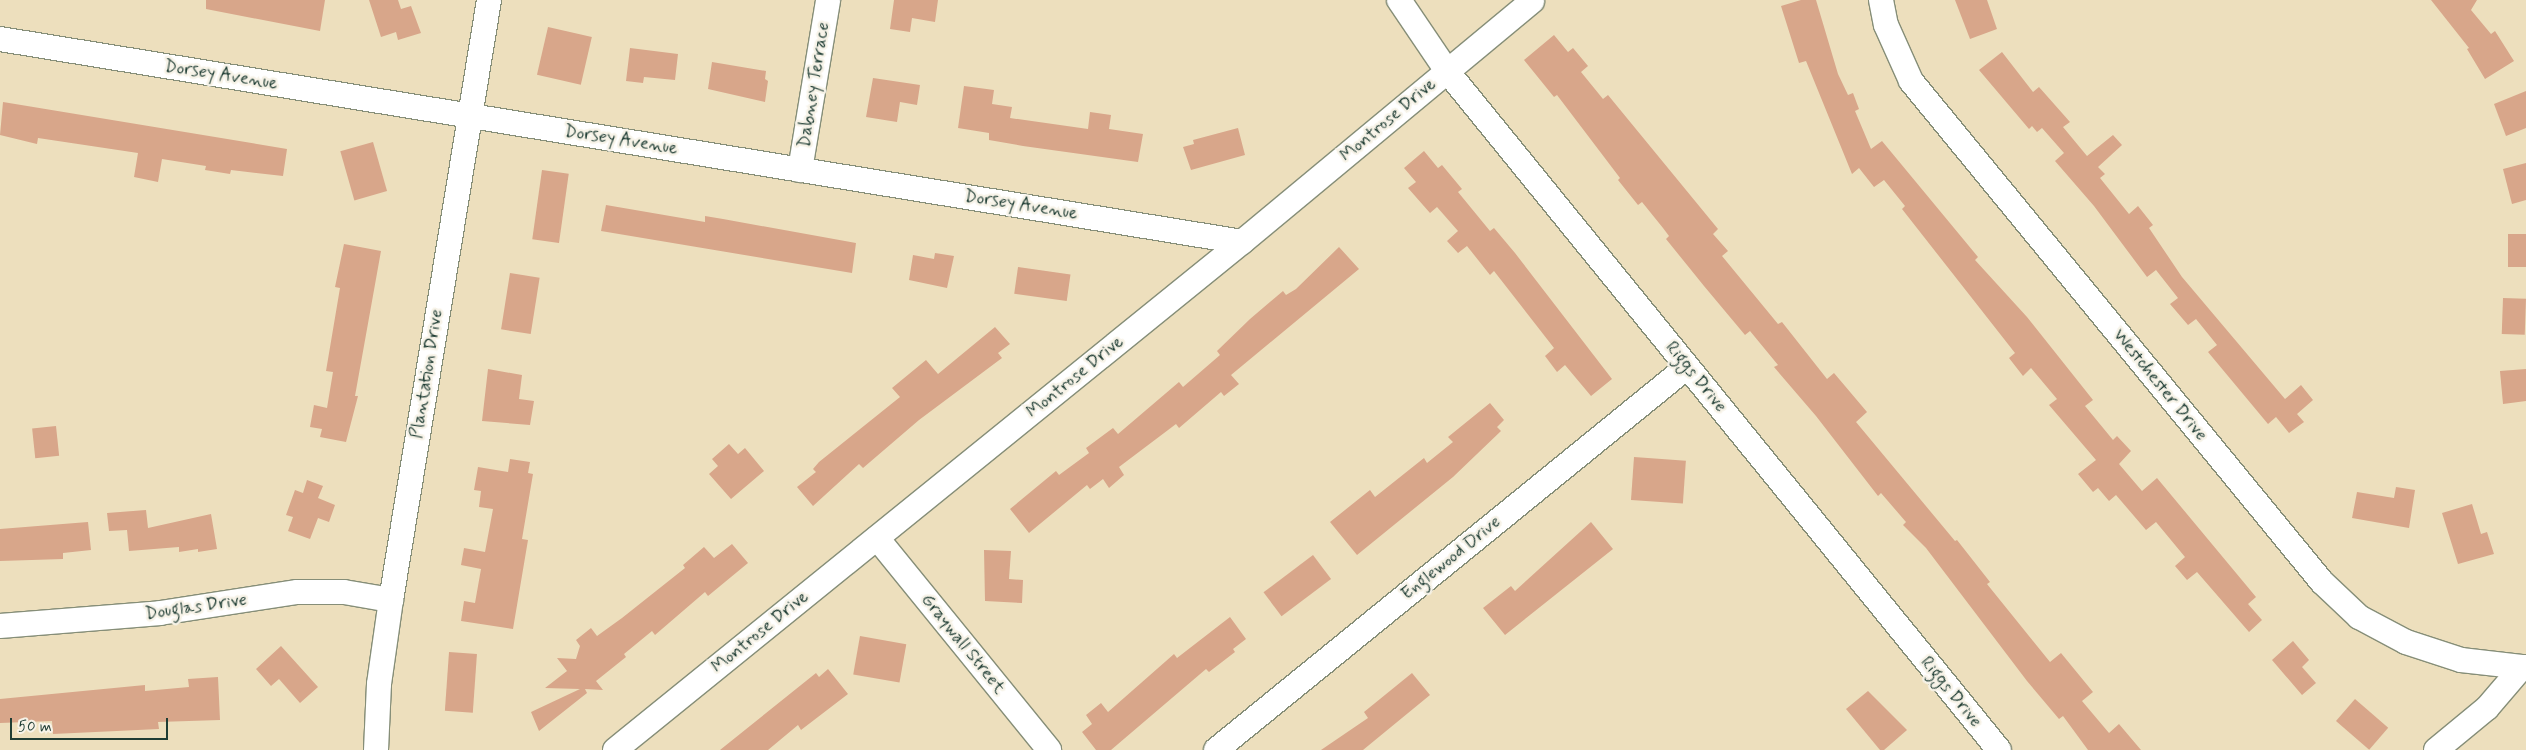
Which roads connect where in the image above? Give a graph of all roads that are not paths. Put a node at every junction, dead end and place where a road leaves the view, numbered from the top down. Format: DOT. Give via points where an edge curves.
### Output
graph roads {
  1 [pos="489,0"];
  2 [pos="828,0"];
  3 [pos="1399,0"];
  4 [pos="1881,0"];
  5 [pos="1532,1"];
  6 [pos="0,38"];
  7 [pos="1447,71"];
  8 [pos="469,115"];
  9 [pos="800,170"];
  10 [pos="1242,242"];
  11 [pos="1687,366"];
  12 [pos="878,538"];
  13 [pos="391,600"];
  14 [pos="0,626"];
  15 [pos="2524,667"];
  16 [pos="376,750"];
  17 [pos="615,750"];
  18 [pos="1049,750"];
  19 [pos="1216,750"];
  20 [pos="1999,750"];
  21 [pos="2436,750"];
  1 -- 8 [label="street, Plantation Drive"];
  2 -- 9 [label="street, Dabney Terrace"];
  3 -- 7 [label="street, Riggs Drive"];
  4 -- 15 [label="street, Westchester Drive" via="1886,25 1911,81 2322,582 2359,617 2406,642 2461,660"];
  5 -- 7 [label="street, Montrose Drive"];
  6 -- 8 [label="street, Dorsey Avenue"];
  7 -- 10 [label="street, Montrose Drive"];
  7 -- 11 [label="street, Riggs Drive"];
  8 -- 9 [label="street, Dorsey Avenue"];
  8 -- 13 [label="street, Plantation Drive"];
  9 -- 10 [label="street, Dorsey Avenue"];
  10 -- 12 [label="street, Montrose Drive"];
  11 -- 19 [label="street, Englewood Drive"];
  11 -- 20 [label="street, Riggs Drive"];
  12 -- 17 [label="street, Montrose Drive"];
  12 -- 18 [label="street, Graywall Street"];
  13 -- 14 [label="street, Douglas Drive" via="344,592 296,592 160,613"];
  13 -- 16 [label="street, Plantation Drive" via="379,684"];
  15 -- 21 [label="street" via="2487,708"];
}
